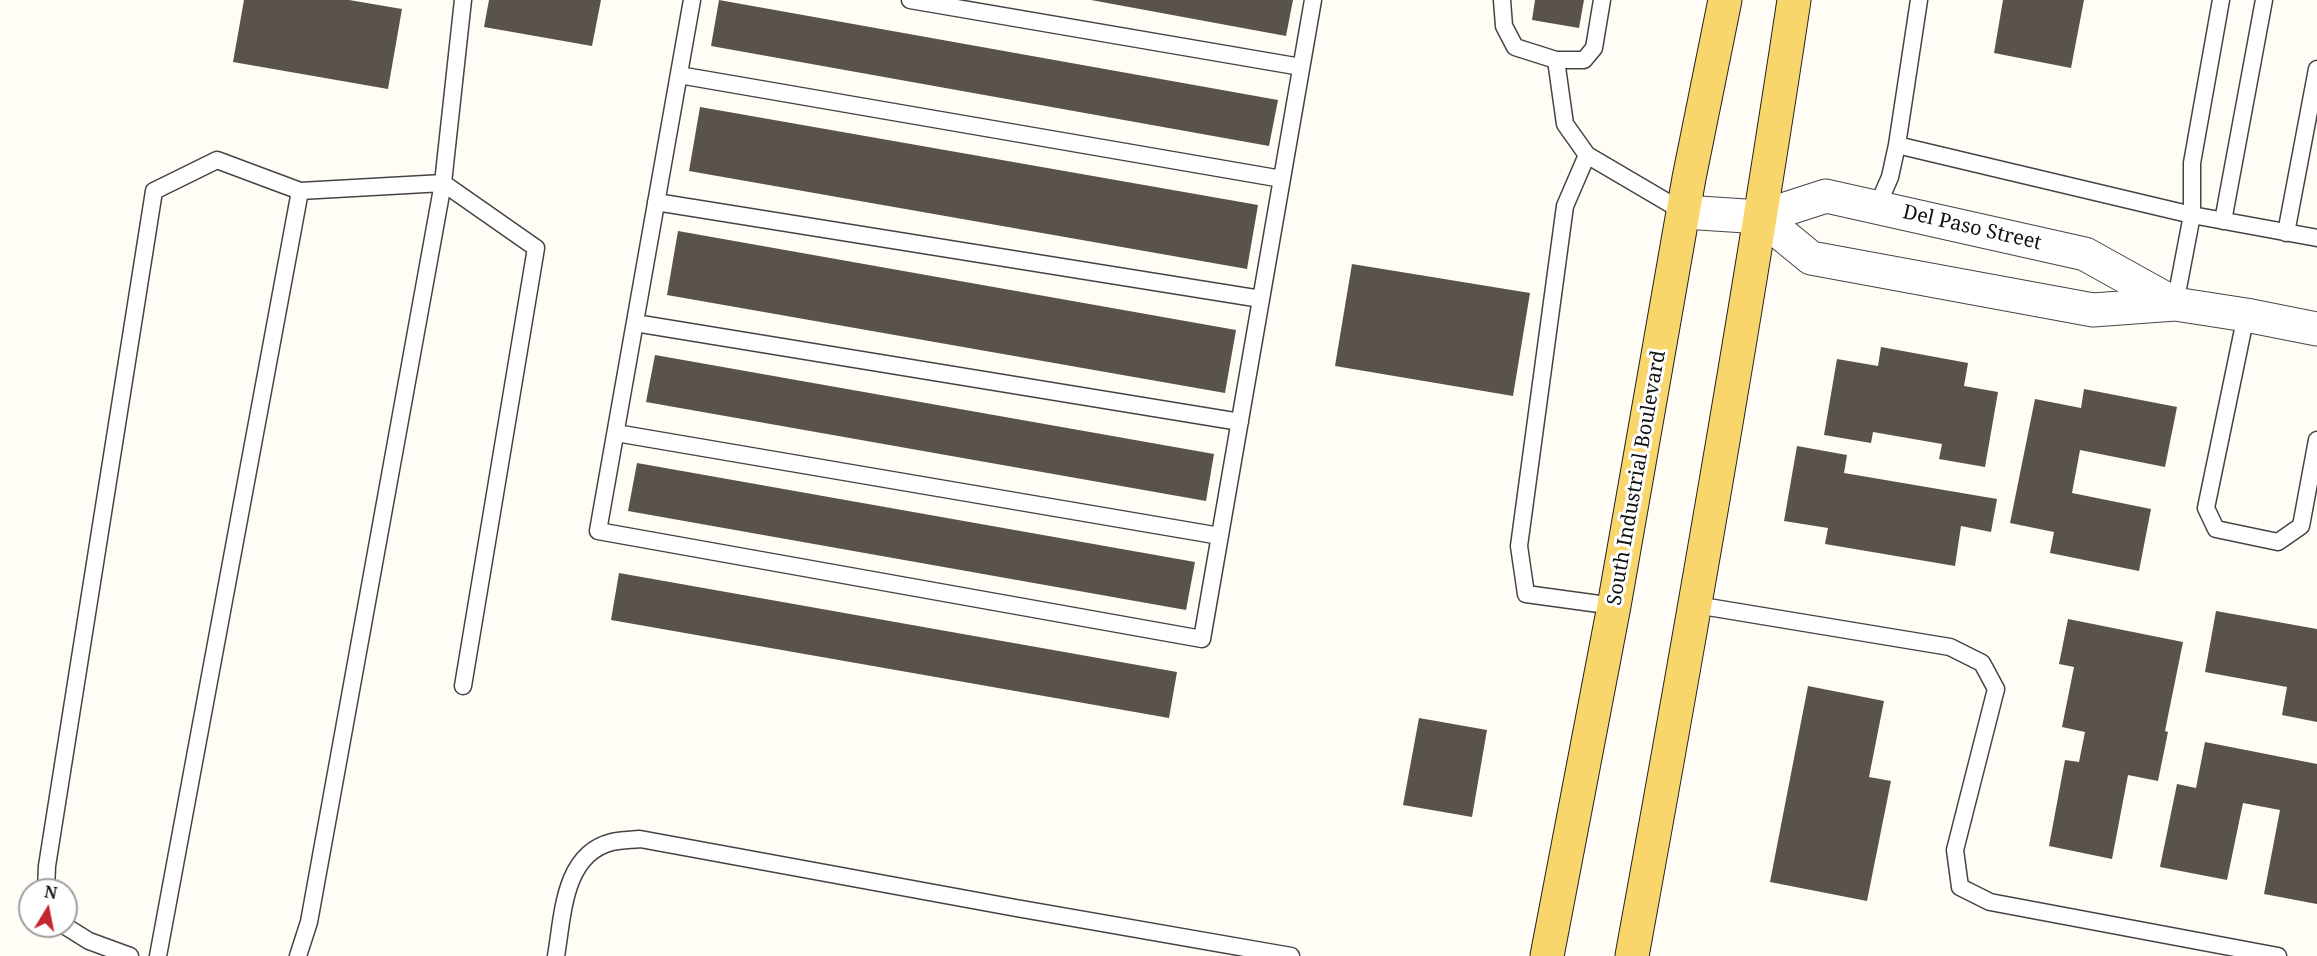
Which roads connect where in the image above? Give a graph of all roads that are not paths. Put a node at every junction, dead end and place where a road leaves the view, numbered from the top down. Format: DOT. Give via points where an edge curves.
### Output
graph roads {
  1 [pos="463,0"];
  2 [pos="692,0"];
  3 [pos="910,0"];
  4 [pos="1313,0"];
  5 [pos="1502,0"];
  6 [pos="1602,0"];
  7 [pos="1725,0"];
  8 [pos="1794,0"];
  9 [pos="1919,0"];
  10 [pos="2221,0"];
  11 [pos="2264,0"];
  12 [pos="1556,60"];
  13 [pos="1301,67"];
  14 [pos="2317,69"];
  15 [pos="679,75"];
  16 [pos="1897,145"];
  17 [pos="1587,155"];
  18 [pos="1282,179"];
  19 [pos="443,183"];
  20 [pos="300,191"];
  21 [pos="656,202"];
  22 [pos="1877,207"];
  23 [pos="1684,212"];
  24 [pos="2192,215"];
  25 [pos="1761,217"];
  26 [pos="2223,221"];
  27 [pos="2286,233"];
  28 [pos="2317,238"];
  29 [pos="1261,299"];
  30 [pos="2175,304"];
  31 [pos="2246,315"];
  32 [pos="635,323"];
  33 [pos="2317,329"];
  34 [pos="1240,422"];
  35 [pos="616,433"];
  36 [pos="2317,440"];
  37 [pos="1220,536"];
  38 [pos="1696,605"];
  39 [pos="1614,606"];
  40 [pos="464,686"];
  41 [pos="47,878"];
  42 [pos="78,934"];
  43 [pos="130,956"];
  44 [pos="158,956"];
  45 [pos="298,956"];
  46 [pos="556,956"];
  47 [pos="1291,956"];
  48 [pos="1547,956"];
  49 [pos="1632,956"];
  50 [pos="2278,956"];
  1 -- 19 [label="lane"];
  2 -- 15 [label="lane"];
  3 -- 13 [label="lane"];
  4 -- 13 [label="lane"];
  5 -- 12 [label="lane" via="1504,26 1515,47"];
  6 -- 12 [label="lane" via="1594,48 1584,60"];
  7 -- 23 [label="main road, South Industrial Boulevard"];
  8 -- 25 [label="main road"];
  9 -- 16 [label="lane"];
  10 -- 24 [label="lane" via="2192,163"];
  11 -- 26 [label="lane"];
  12 -- 17 [label="lane" via="1565,124"];
  13 -- 18 [label="lane"];
  14 -- 27 [label="lane"];
  15 -- 18 [label="lane"];
  15 -- 21 [label="lane"];
  16 -- 22 [label="lane" via="1890,177"];
  16 -- 24 [label="lane"];
  17 -- 23 [label="lane"];
  17 -- 39 [label="lane" via="1565,206 1520,546 1526,594"];
  18 -- 29 [label="lane"];
  19 -- 20 [label="lane"];
  19 -- 40 [label="lane" via="536,248"];
  19 -- 45 [label="lane" via="309,922"];
  20 -- 41 [label="lane" via="218,160 154,191"];
  20 -- 44 [label="lane"];
  21 -- 29 [label="lane"];
  21 -- 32 [label="lane"];
  22 -- 25 [label="street, Del Paso Street" via="1826,196"];
  22 -- 30 [label="street, Del Paso Street" via="2085,254"];
  23 -- 25 [label="street, Del Paso Street"];
  23 -- 39 [label="main road, South Industrial Boulevard"];
  24 -- 26 [label="lane"];
  24 -- 30 [label="lane"];
  25 -- 30 [label="street, Del Paso Street" via="1811,258 2093,310"];
  25 -- 38 [label="main road"];
  26 -- 27 [label="lane"];
  27 -- 28 [label="lane"];
  29 -- 34 [label="lane"];
  30 -- 31 [label="street, Del Paso Street"];
  31 -- 33 [label="street, Del Paso Street"];
  31 -- 36 [label="lane" via="2206,508 2216,530 2278,542 2301,526"];
  32 -- 34 [label="lane"];
  32 -- 35 [label="lane"];
  34 -- 37 [label="lane"];
  35 -- 37 [label="lane"];
  35 -- 37 [label="lane" via="598,531 1202,639"];
  38 -- 49 [label="main road"];
  38 -- 50 [label="lane" via="1950,647 1982,663 1996,689 1955,850 1960,887 1990,902"];
  39 -- 48 [label="main road, South Industrial Boulevard"];
  42 -- 43 [label="lane"];
  46 -- 47 [label="lane" via="567,891 577,867 592,852 610,843 640,839"];
}
